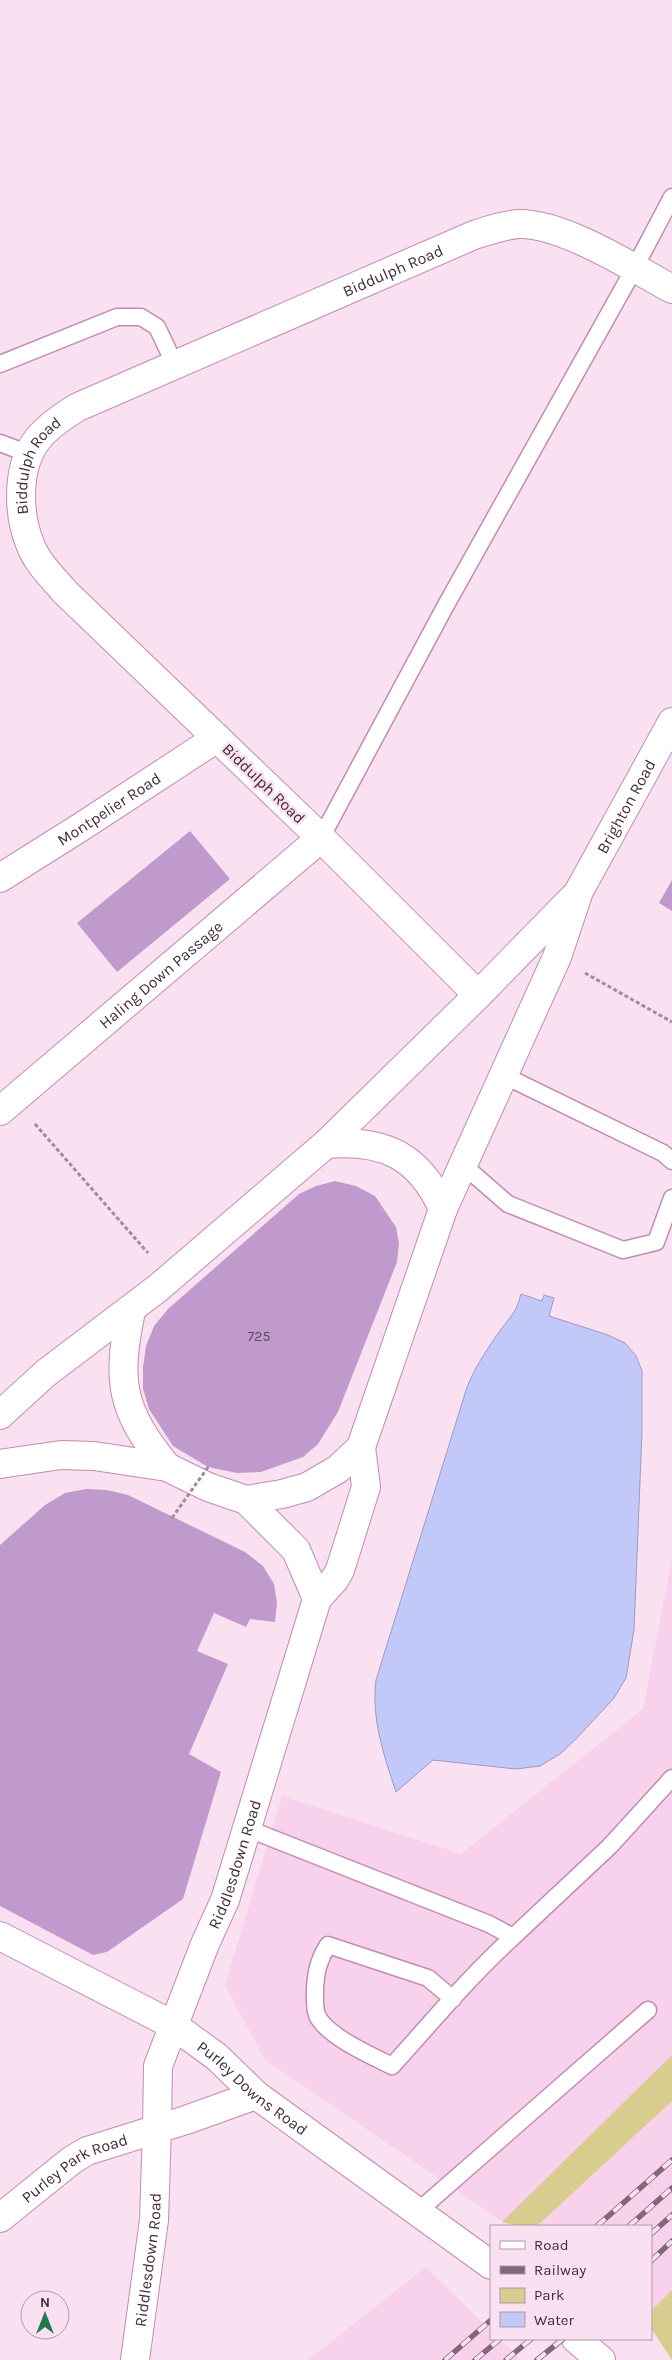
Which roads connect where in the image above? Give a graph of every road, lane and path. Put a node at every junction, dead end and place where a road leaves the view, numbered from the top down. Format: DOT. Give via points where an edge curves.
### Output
graph roads {
  1 [pos="672,197"];
  2 [pos="634,269"];
  3 [pos="672,288"];
  4 [pos="0,364"];
  5 [pos="175,365"];
  6 [pos="0,443"];
  7 [pos="29,454"];
  8 [pos="672,722"];
  9 [pos="217,738"];
  10 [pos="321,838"];
  11 [pos="0,878"];
  12 [pos="579,891"];
  13 [pos="557,957"];
  14 [pos="478,995"];
  15 [pos="672,1022"];
  16 [pos="503,1075"];
  17 [pos="7,1105"];
  18 [pos="326,1144"];
  19 [pos="672,1161"];
  20 [pos="462,1165"];
  21 [pos="672,1198"];
  22 [pos="443,1209"];
  23 [pos="150,1255"];
  24 [pos="130,1311"];
  25 [pos="0,1415"];
  26 [pos="361,1448"];
  27 [pos="0,1464"];
  28 [pos="167,1467"];
  29 [pos="208,1467"];
  30 [pos="246,1500"];
  31 [pos="172,1518"];
  32 [pos="317,1599"];
  33 [pos="672,1778"];
  34 [pos="246,1828"];
  35 [pos="0,1936"];
  36 [pos="513,1937"];
  37 [pos="453,1999"];
  38 [pos="648,2010"];
  39 [pos="173,2025"];
  40 [pos="256,2094"];
  41 [pos="157,2128"];
  42 [pos="416,2213"];
  43 [pos="0,2218"];
  44 [pos="490,2265"];
  45 [pos="577,2340"];
  46 [pos="135,2360"];
  47 [pos="601,2360"];
  1 -- 2 [label="lane"];
  2 -- 3 [label="street, Biddulph Road"];
  2 -- 5 [label="street, Biddulph Road" via="556,231 534,226 508,226 474,235"];
  2 -- 10 [label="lane" via="446,605"];
  4 -- 5 [label="lane" via="117,317 142,317 157,327"];
  5 -- 7 [label="street, Biddulph Road" via="78,406 42,434"];
  6 -- 7 [label="lane"];
  7 -- 9 [label="street, Biddulph Road" via="22,482 23,520 30,545 42,567 66,594"];
  8 -- 12 [label="street, Brighton Road"];
  9 -- 10 [label="street, Biddulph Road"];
  9 -- 11 [label="street, Montpelier Road"];
  10 -- 14 [label="street, Biddulph Road"];
  10 -- 17 [label="street, Haling Down Passage"];
  12 -- 13 [label="street"];
  12 -- 14 [label="street"];
  13 -- 15 [label="path"];
  13 -- 16 [label="street"];
  14 -- 18 [label="street"];
  16 -- 19 [label="lane" via="664,1153"];
  16 -- 20 [label="street"];
  17 -- 23 [label="path"];
  18 -- 22 [label="street" via="366,1144 398,1155 428,1180"];
  18 -- 24 [label="street"];
  20 -- 21 [label="lane" via="508,1204 623,1250 656,1242"];
  20 -- 22 [label="street"];
  22 -- 26 [label="street"];
  24 -- 25 [label="street" via="46,1373"];
  24 -- 28 [label="street" via="122,1359 128,1405 138,1428"];
  26 -- 30 [label="street" via="338,1469 307,1487"];
  26 -- 32 [label="street, Riddlesdown Road" via="366,1487 340,1570"];
  27 -- 28 [label="street" via="61,1455 94,1456"];
  28 -- 30 [label="street" via="208,1487"];
  29 -- 31 [label="path, bridge"];
  30 -- 32 [label="street" via="296,1550"];
  32 -- 34 [label="street, Riddlesdown Road"];
  33 -- 36 [label="lane" via="610,1846"];
  34 -- 36 [label="lane" via="489,1924"];
  34 -- 39 [label="street, Riddlesdown Road" via="225,1900"];
  35 -- 39 [label="street, Purley Downs Road"];
  36 -- 37 [label="lane" via="484,1963"];
  37 -- 37 [label="lane" via="392,2066 333,2033 318,2016 315,1999 320,1956 328,1945 428,1978"];
  38 -- 42 [label="lane"];
  39 -- 40 [label="street, Purley Downs Road" via="217,2057"];
  39 -- 41 [label="street, Riddlesdown Road" via="158,2066"];
  40 -- 41 [label="street"];
  40 -- 42 [label="street, Purley Downs Road"];
  41 -- 43 [label="street, Purley Park Road" via="87,2151"];
  41 -- 46 [label="street, Riddlesdown Road" via="154,2220"];
  42 -- 44 [label="street, Purley Downs Road"];
  45 -- 47 [label="street"];
}
